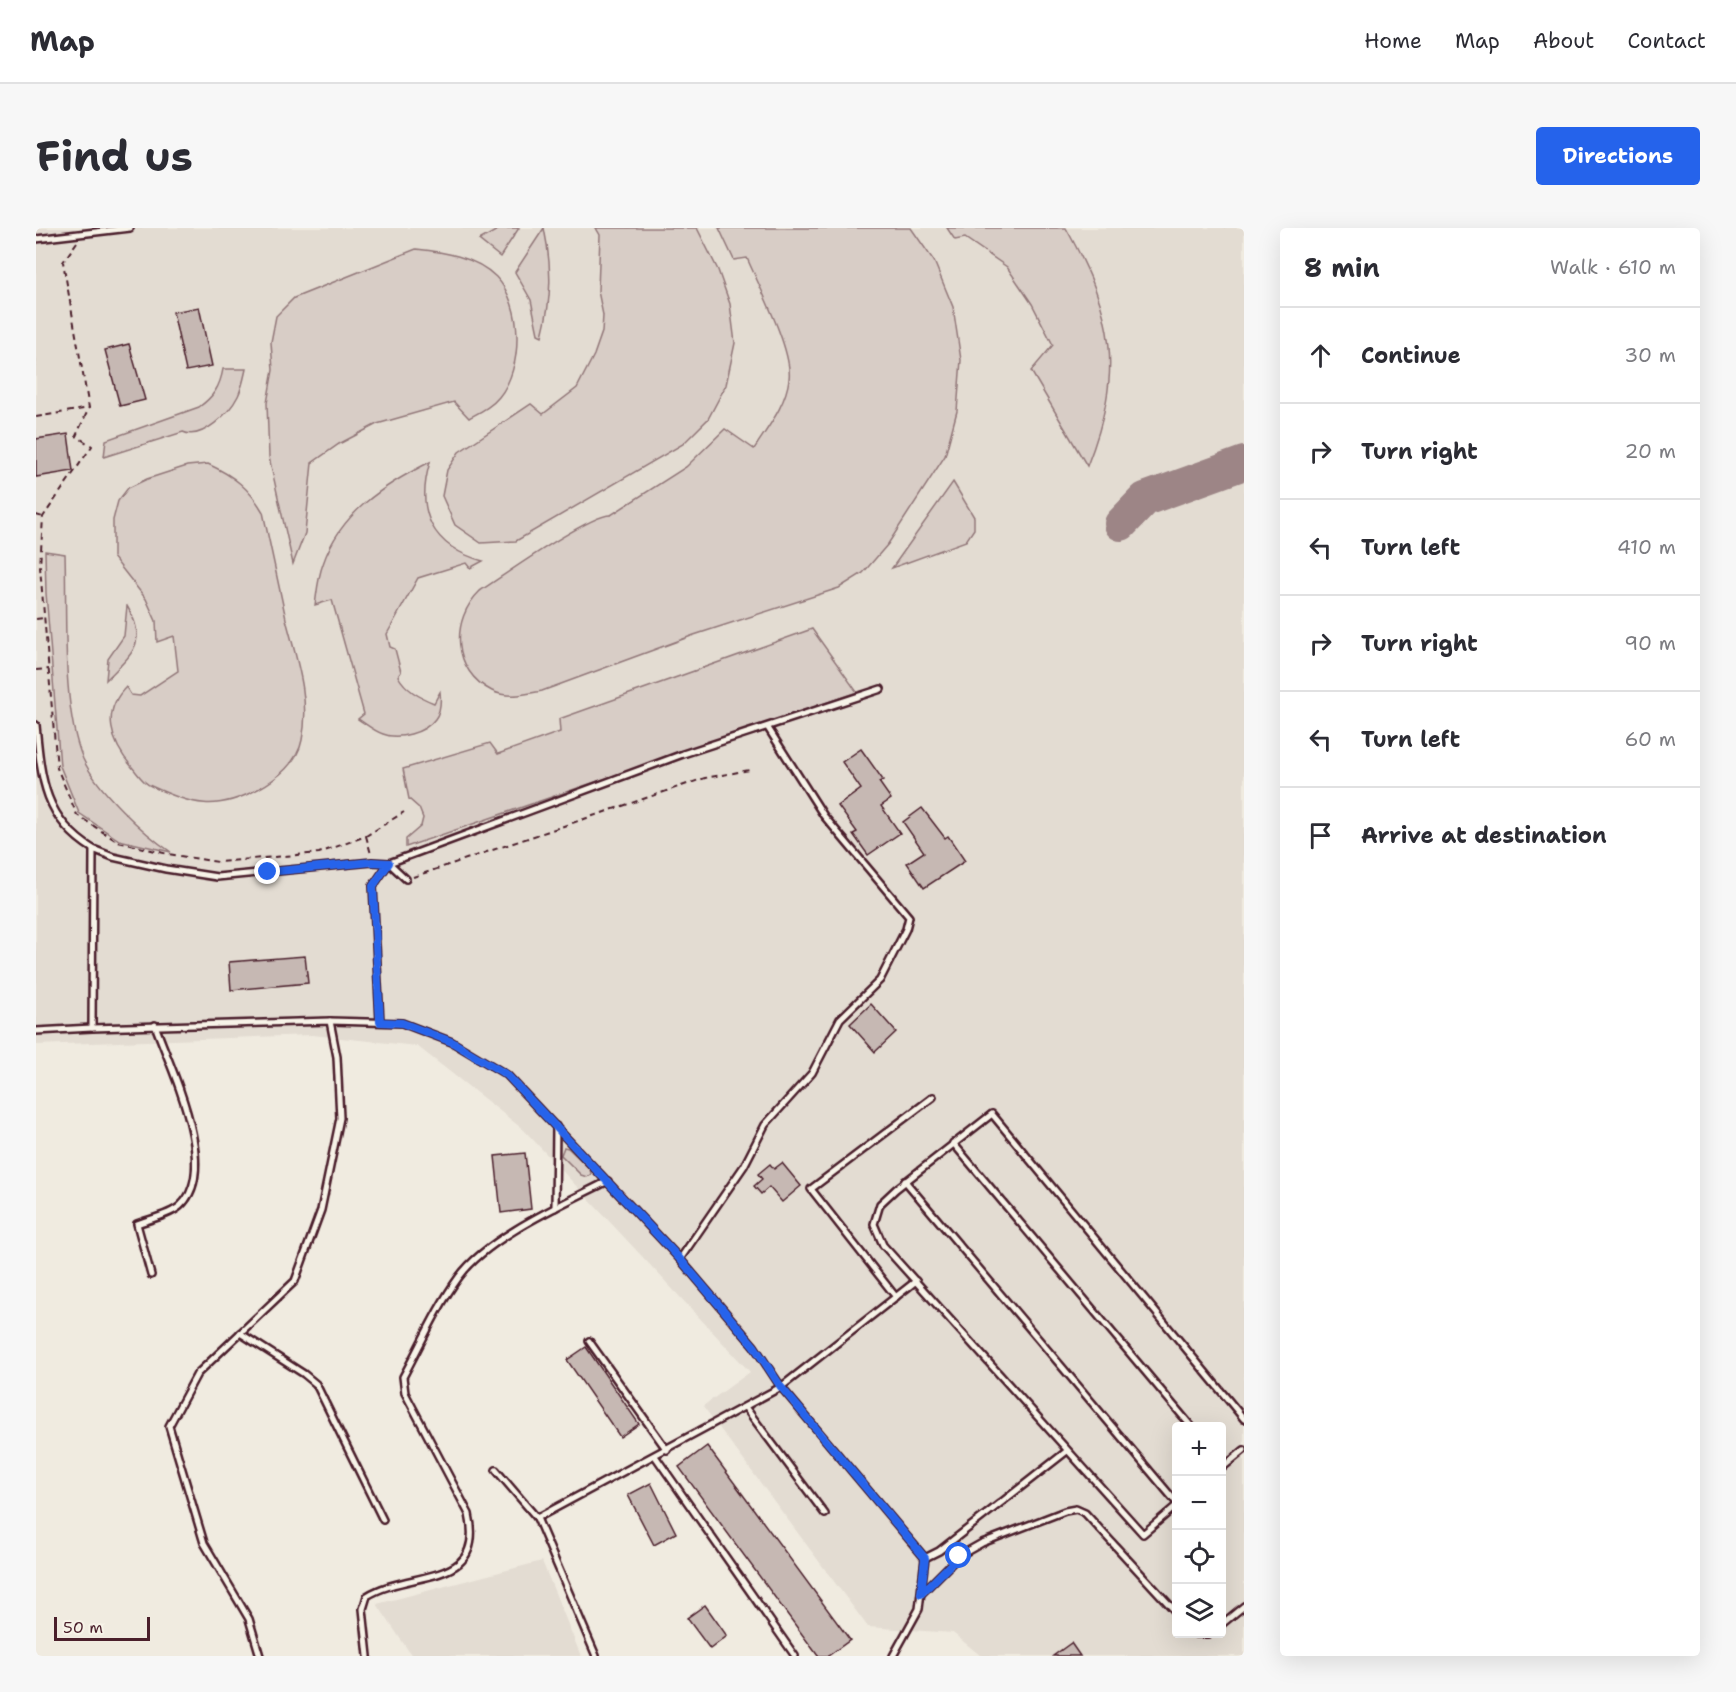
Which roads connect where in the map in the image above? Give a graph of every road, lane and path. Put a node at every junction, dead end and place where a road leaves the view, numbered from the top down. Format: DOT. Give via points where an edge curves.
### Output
graph roads {
  1 [pos="130,228"];
  2 [pos="84,233"];
  3 [pos="36,239"];
  4 [pos="88,408"];
  5 [pos="36,417"];
  6 [pos="36,515"];
  7 [pos="43,517"];
  8 [pos="40,567"];
  9 [pos="36,568"];
  10 [pos="44,618"];
  11 [pos="36,619"];
  12 [pos="49,669"];
  13 [pos="36,670"];
  14 [pos="881,689"];
  15 [pos="36,725"];
  16 [pos="768,728"];
  17 [pos="750,770"];
  18 [pos="404,812"];
  19 [pos="366,836"];
  20 [pos="118,842"];
  21 [pos="370,847"];
  22 [pos="93,849"];
  23 [pos="114,852"];
  24 [pos="389,863"];
  25 [pos="406,879"];
  26 [pos="330,1021"];
  27 [pos="380,1022"];
  28 [pos="155,1025"];
  29 [pos="92,1028"];
  30 [pos="36,1031"];
  31 [pos="933,1097"];
  32 [pos="556,1126"];
  33 [pos="953,1143"];
  34 [pos="608,1181"];
  35 [pos="905,1181"];
  36 [pos="555,1208"];
  37 [pos="680,1259"];
  38 [pos="151,1275"];
  39 [pos="916,1281"];
  40 [pos="896,1297"];
  41 [pos="240,1333"];
  42 [pos="590,1341"];
  43 [pos="781,1387"];
  44 [pos="745,1407"];
  45 [pos="1244,1419"];
  46 [pos="1188,1422"];
  47 [pos="667,1450"];
  48 [pos="1244,1450"];
  49 [pos="1067,1451"];
  50 [pos="655,1456"];
  51 [pos="1226,1463"];
  52 [pos="496,1470"];
  53 [pos="1172,1499"];
  54 [pos="1172,1508"];
  55 [pos="825,1514"];
  56 [pos="537,1518"];
  57 [pos="383,1520"];
  58 [pos="925,1558"];
  59 [pos="921,1594"];
  60 [pos="1244,1606"];
  61 [pos="1172,1608"];
  62 [pos="1226,1620"];
  63 [pos="260,1656"];
  64 [pos="368,1656"];
  65 [pos="596,1656"];
  66 [pos="795,1656"];
  67 [pos="893,1656"];
  1 -- 2 [label="lane"];
  2 -- 3 [label="lane"];
  2 -- 4 [label="path" via="63,262"];
  4 -- 5 [label="path"];
  4 -- 7 [label="path" via="76,436 92,446"];
  6 -- 7 [label="path"];
  7 -- 8 [label="path"];
  8 -- 9 [label="path"];
  8 -- 10 [label="path"];
  10 -- 11 [label="path"];
  10 -- 12 [label="path"];
  12 -- 13 [label="path"];
  12 -- 20 [label="path" via="57,768 76,815"];
  14 -- 16 [label="lane"];
  15 -- 22 [label="lane" via="41,774 51,806 64,826"];
  16 -- 24 [label="lane" via="683,754"];
  16 -- 37 [label="lane" via="824,816 909,917 880,980 840,1019 812,1073 765,1125 744,1166"];
  17 -- 25 [label="path" via="705,778"];
  18 -- 19 [label="path"];
  19 -- 20 [label="path" via="319,853 218,862"];
  19 -- 21 [label="path"];
  20 -- 23 [label="path"];
  22 -- 24 [label="lane" via="166,869 217,877"];
  22 -- 29 [label="lane"];
  24 -- 25 [label="lane"];
  24 -- 27 [label="lane" via="373,886"];
  26 -- 27 [label="lane"];
  26 -- 28 [label="lane"];
  26 -- 41 [label="lane" via="338,1057 340,1118 321,1210 295,1281"];
  27 -- 32 [label="lane" via="402,1023 452,1042 507,1075"];
  28 -- 29 [label="lane"];
  28 -- 38 [label="lane" via="189,1125 196,1172 190,1193 179,1207 137,1224"];
  29 -- 30 [label="lane"];
  31 -- 40 [label="lane" via="811,1189"];
  32 -- 34 [label="lane"];
  32 -- 36 [label="lane"];
  33 -- 35 [label="lane"];
  33 -- 45 [label="lane" via="992,1114"];
  33 -- 46 [label="lane"];
  34 -- 36 [label="lane"];
  34 -- 37 [label="lane"];
  35 -- 39 [label="lane" via="880,1204 874,1224 883,1245"];
  35 -- 53 [label="lane"];
  36 -- 64 [label="lane" via="479,1254 459,1277 403,1377 405,1393 469,1514 471,1549 452,1570 379,1588 367,1596 363,1609"];
  37 -- 43 [label="lane" via="754,1346"];
  39 -- 40 [label="lane"];
  39 -- 49 [label="lane"];
  40 -- 43 [label="lane"];
  41 -- 57 [label="lane" via="316,1384"];
  41 -- 63 [label="lane" via="197,1374 169,1426 204,1543 249,1619"];
  42 -- 47 [label="lane"];
  43 -- 44 [label="lane"];
  43 -- 58 [label="lane"];
  44 -- 47 [label="lane"];
  44 -- 55 [label="lane"];
  47 -- 50 [label="lane"];
  48 -- 51 [label="lane"];
  49 -- 54 [label="lane" via="1143,1534"];
  49 -- 58 [label="lane"];
  50 -- 56 [label="lane"];
  50 -- 66 [label="lane"];
  52 -- 56 [label="lane"];
  56 -- 65 [label="lane"];
  58 -- 59 [label="lane"];
  59 -- 61 [label="lane" via="959,1556 982,1543 1076,1509 1085,1512"];
  59 -- 67 [label="lane" via="919,1609"];
  60 -- 62 [label="lane"];
}
